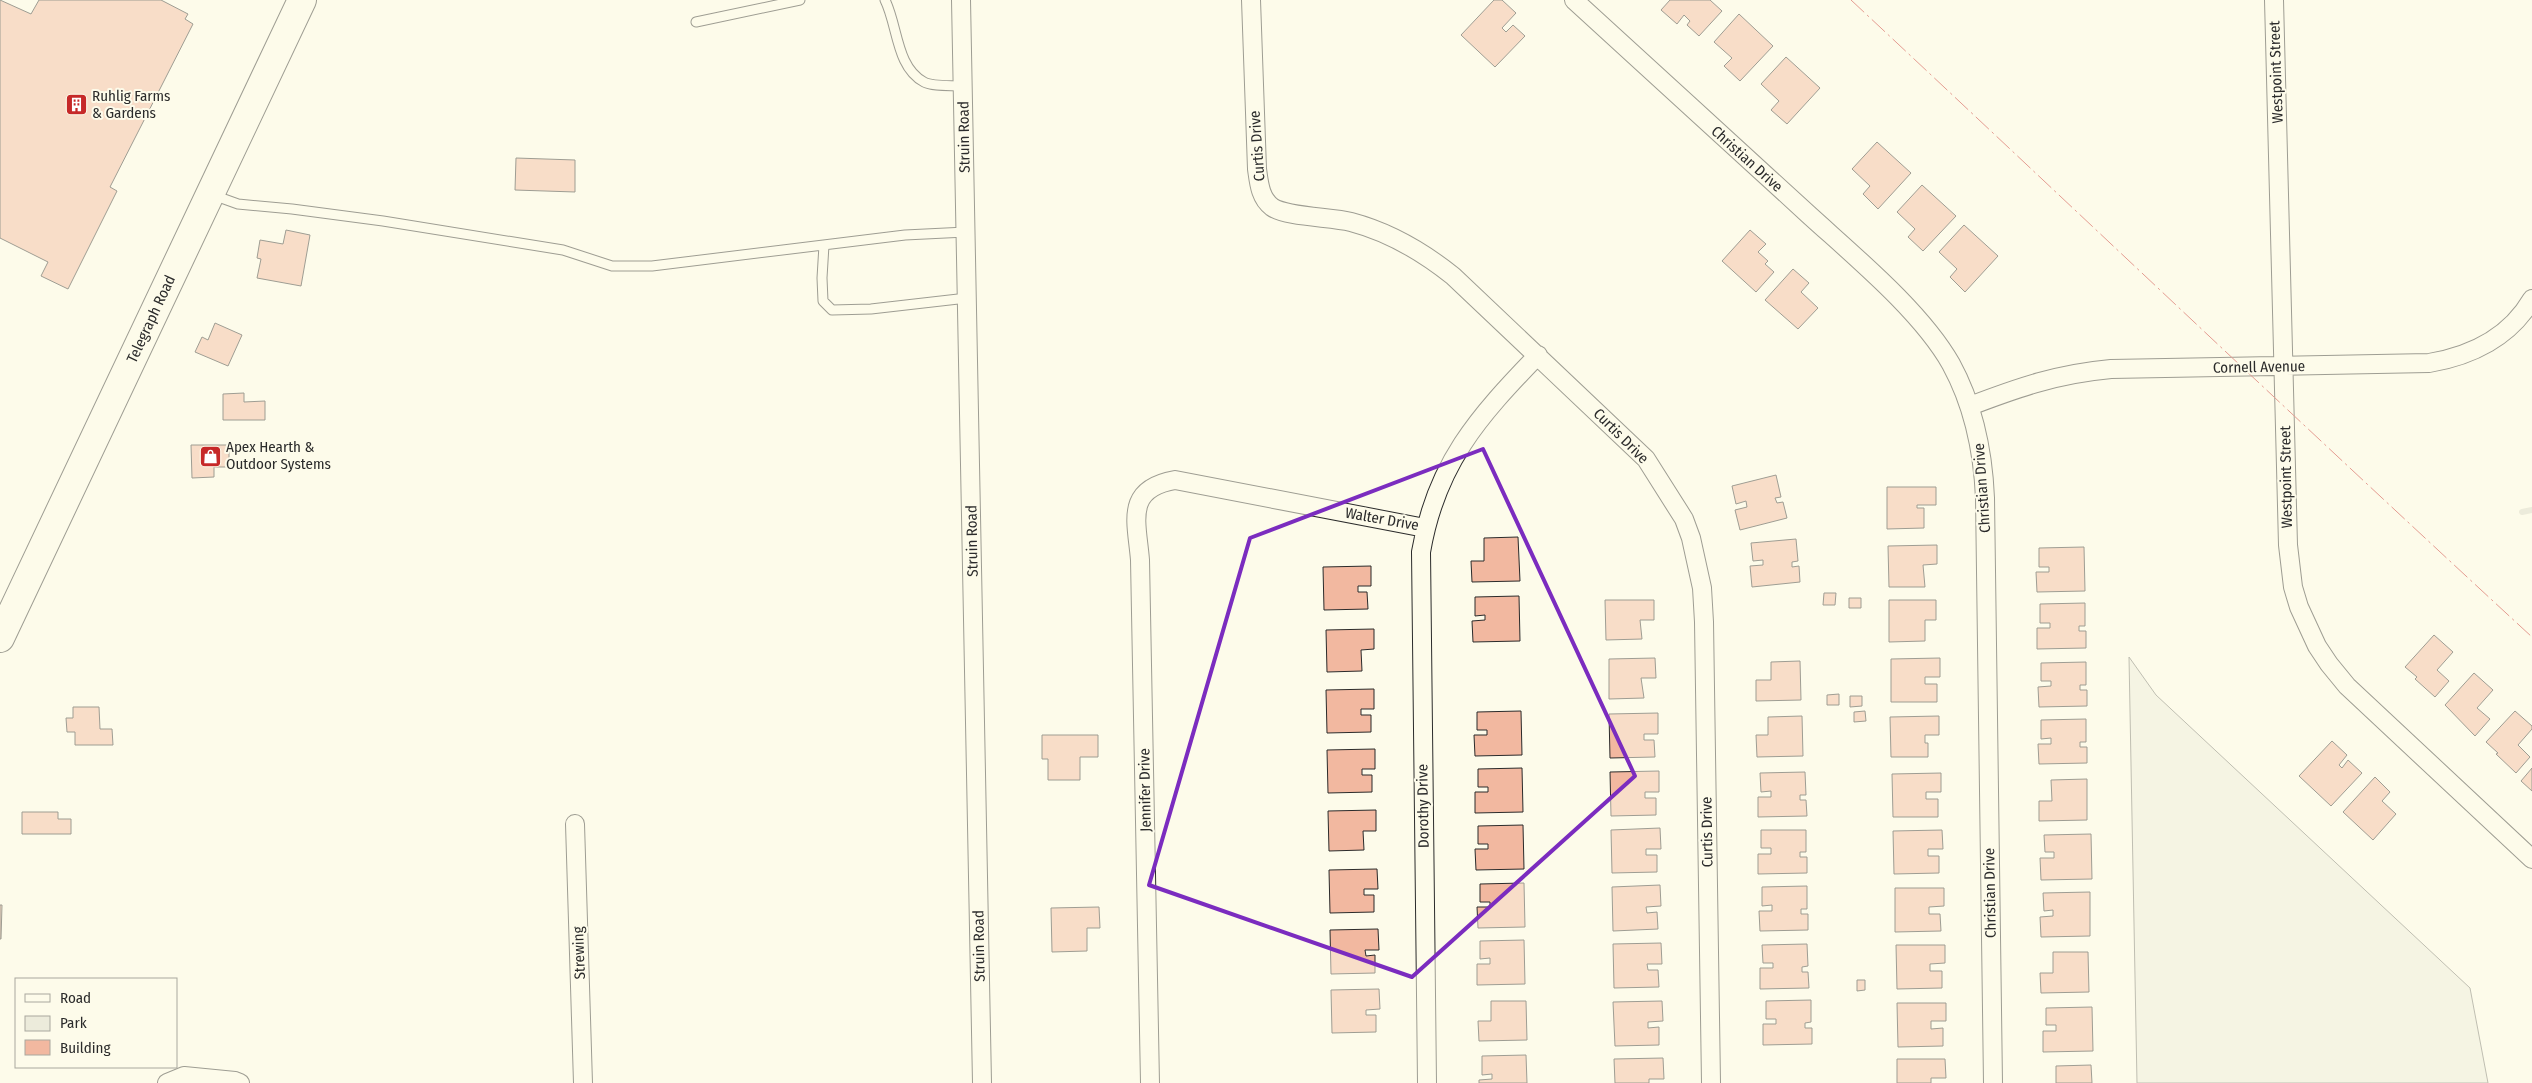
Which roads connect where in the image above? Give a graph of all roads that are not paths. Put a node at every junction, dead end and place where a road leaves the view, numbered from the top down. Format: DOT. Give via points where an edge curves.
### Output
graph roads {
  1 [pos="302,0"];
  2 [pos="800,0"];
  3 [pos="885,0"];
  4 [pos="961,0"];
  5 [pos="1250,0"];
  6 [pos="1574,0"];
  7 [pos="2274,0"];
  8 [pos="696,22"];
  9 [pos="963,86"];
  10 [pos="210,194"];
  11 [pos="966,232"];
  12 [pos="824,245"];
  13 [pos="967,298"];
  14 [pos="2532,299"];
  15 [pos="1538,355"];
  16 [pos="2284,366"];
  17 [pos="1970,406"];
  18 [pos="1140,499"];
  19 [pos="1425,528"];
  20 [pos="0,638"];
  21 [pos="575,824"];
  22 [pos="2532,859"];
  23 [pos="167,1083"];
  24 [pos="240,1083"];
  25 [pos="583,1083"];
  26 [pos="982,1083"];
  27 [pos="1150,1083"];
  28 [pos="1428,1083"];
  29 [pos="1711,1083"];
  30 [pos="1993,1083"];
  1 -- 10 [label="main road, Telegraph Road"];
  2 -- 8 [label="lane"];
  3 -- 9 [label="lane" via="892,14 905,64 925,83"];
  4 -- 9 [label="street, Struin Road"];
  5 -- 15 [label="street, Curtis Drive" via="1257,169 1264,199 1281,212 1352,222 1415,249 1453,276"];
  6 -- 17 [label="street, Christian Drive" via="1880,281 1937,342 1952,365"];
  7 -- 16 [label="street, Westpoint Street"];
  9 -- 11 [label="street, Struin Road"];
  10 -- 12 [label="lane" via="238,204 365,219 563,250 612,266 652,266"];
  10 -- 20 [label="main road, Telegraph Road"];
  11 -- 12 [label="lane"];
  11 -- 13 [label="street, Struin Road"];
  12 -- 13 [label="lane" via="823,301 832,310"];
  13 -- 26 [label="street, Struin Road"];
  14 -- 16 [label="street, Cornell Avenue" via="2505,330 2476,350 2451,359 2429,363"];
  15 -- 19 [label="street, Walter Drive" via="1492,402 1458,449 1438,486"];
  15 -- 29 [label="street, Curtis Drive" via="1646,459 1684,519 1699,570 1704,622"];
  16 -- 17 [label="street, Cornell Avenue" via="2077,372 2024,385"];
  16 -- 22 [label="street, Westpoint Street" via="2290,566 2293,587 2307,627 2329,664 2347,686"];
  17 -- 30 [label="street, Christian Drive" via="1979,439 1984,490"];
  18 -- 19 [label="street, Walter Drive" via="1160,482 1175,480"];
  18 -- 27 [label="street, Jennifer Drive" via="1135,517 1140,560"];
  19 -- 28 [label="street, Dorothy Drive" via="1420,574"];
  21 -- 25 [label="street, Strewing"];
  23 -- 24 [label="street" via="184,1076"];
}
